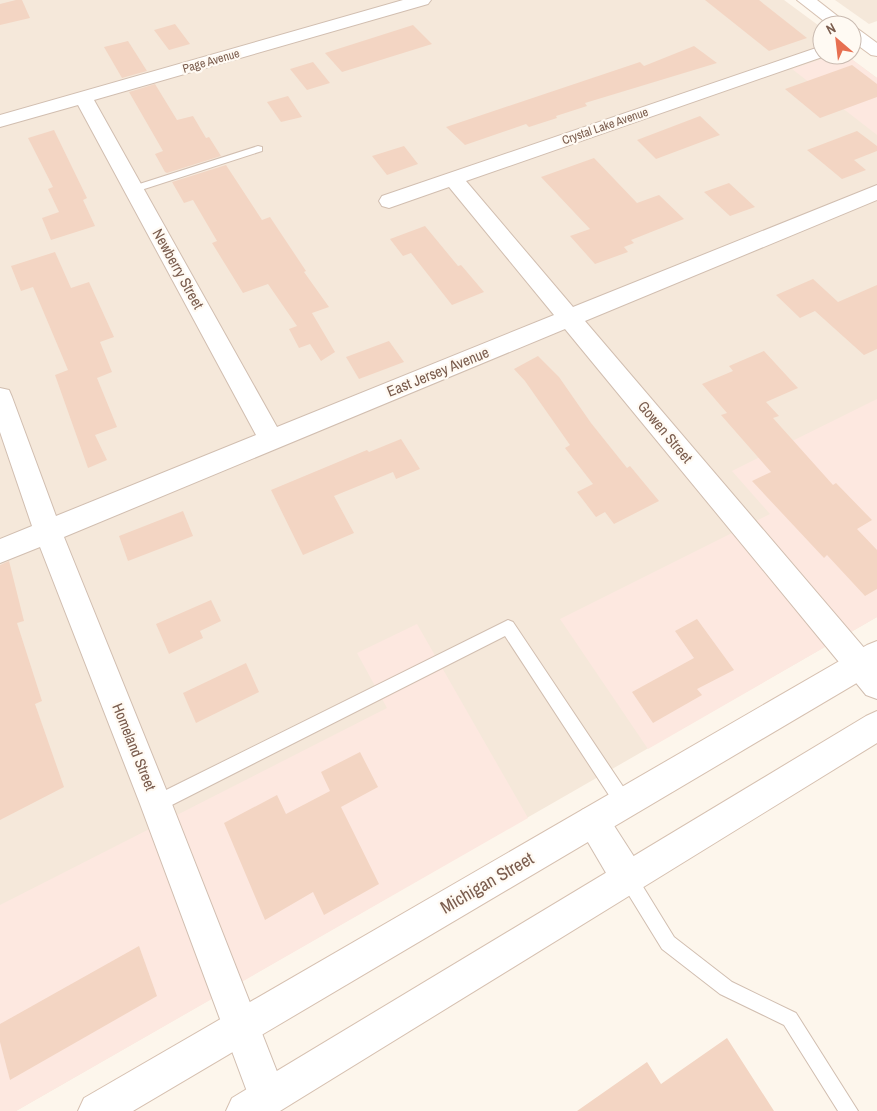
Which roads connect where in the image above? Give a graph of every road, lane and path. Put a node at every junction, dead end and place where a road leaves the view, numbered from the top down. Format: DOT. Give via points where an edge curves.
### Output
graph roads {
  1 [pos="422,0"];
  2 [pos="806,0"];
  3 [pos="826,15"];
  4 [pos="862,43"];
  5 [pos="877,51"];
  6 [pos="812,54"];
  7 [pos="83,98"];
  8 [pos="0,122"];
  9 [pos="258,149"];
  10 [pos="454,179"];
  11 [pos="134,189"];
  12 [pos="877,192"];
  13 [pos="389,201"];
  14 [pos="570,318"];
  15 [pos="0,397"];
  16 [pos="272,440"];
  17 [pos="48,532"];
  18 [pos="0,551"];
  19 [pos="871,668"];
  20 [pos="877,726"];
  21 [pos="624,803"];
  22 [pos="156,804"];
  23 [pos="593,822"];
  24 [pos="628,878"];
  25 [pos="242,1027"];
  26 [pos="256,1104"];
  27 [pos="97,1111"];
  28 [pos="850,1111"];
  1 -- 7 [label="street, Page Avenue"];
  2 -- 3 [label="street"];
  4 -- 5 [label="street"];
  6 -- 10 [label="street, Crystal Lake Avenue"];
  7 -- 8 [label="street, Page Avenue"];
  7 -- 11 [label="street, Newberry Street"];
  9 -- 11 [label="lane"];
  10 -- 13 [label="street, Crystal Lake Avenue"];
  10 -- 14 [label="street, Gowen Street"];
  11 -- 16 [label="street, Newberry Street"];
  12 -- 14 [label="street, East Jersey Avenue"];
  14 -- 16 [label="street, East Jersey Avenue"];
  14 -- 19 [label="street, Gowen Street"];
  15 -- 17 [label="street, Homeland Street"];
  16 -- 17 [label="street, East Jersey Avenue"];
  17 -- 18 [label="street, East Jersey Avenue"];
  17 -- 22 [label="street, Homeland Street"];
  19 -- 21 [label="street, Michigan Street"];
  20 -- 24 [label="street"];
  21 -- 22 [label="lane" via="508,627"];
  21 -- 23 [label="street, Michigan Street"];
  22 -- 25 [label="street, Homeland Street"];
  23 -- 24 [label="street"];
  23 -- 25 [label="street, Michigan Street"];
  24 -- 26 [label="street"];
  24 -- 28 [label="lane" via="668,943 726,988 790,1019"];
  25 -- 26 [label="street, Homeland Street"];
  25 -- 27 [label="street, Michigan Street"];
}
